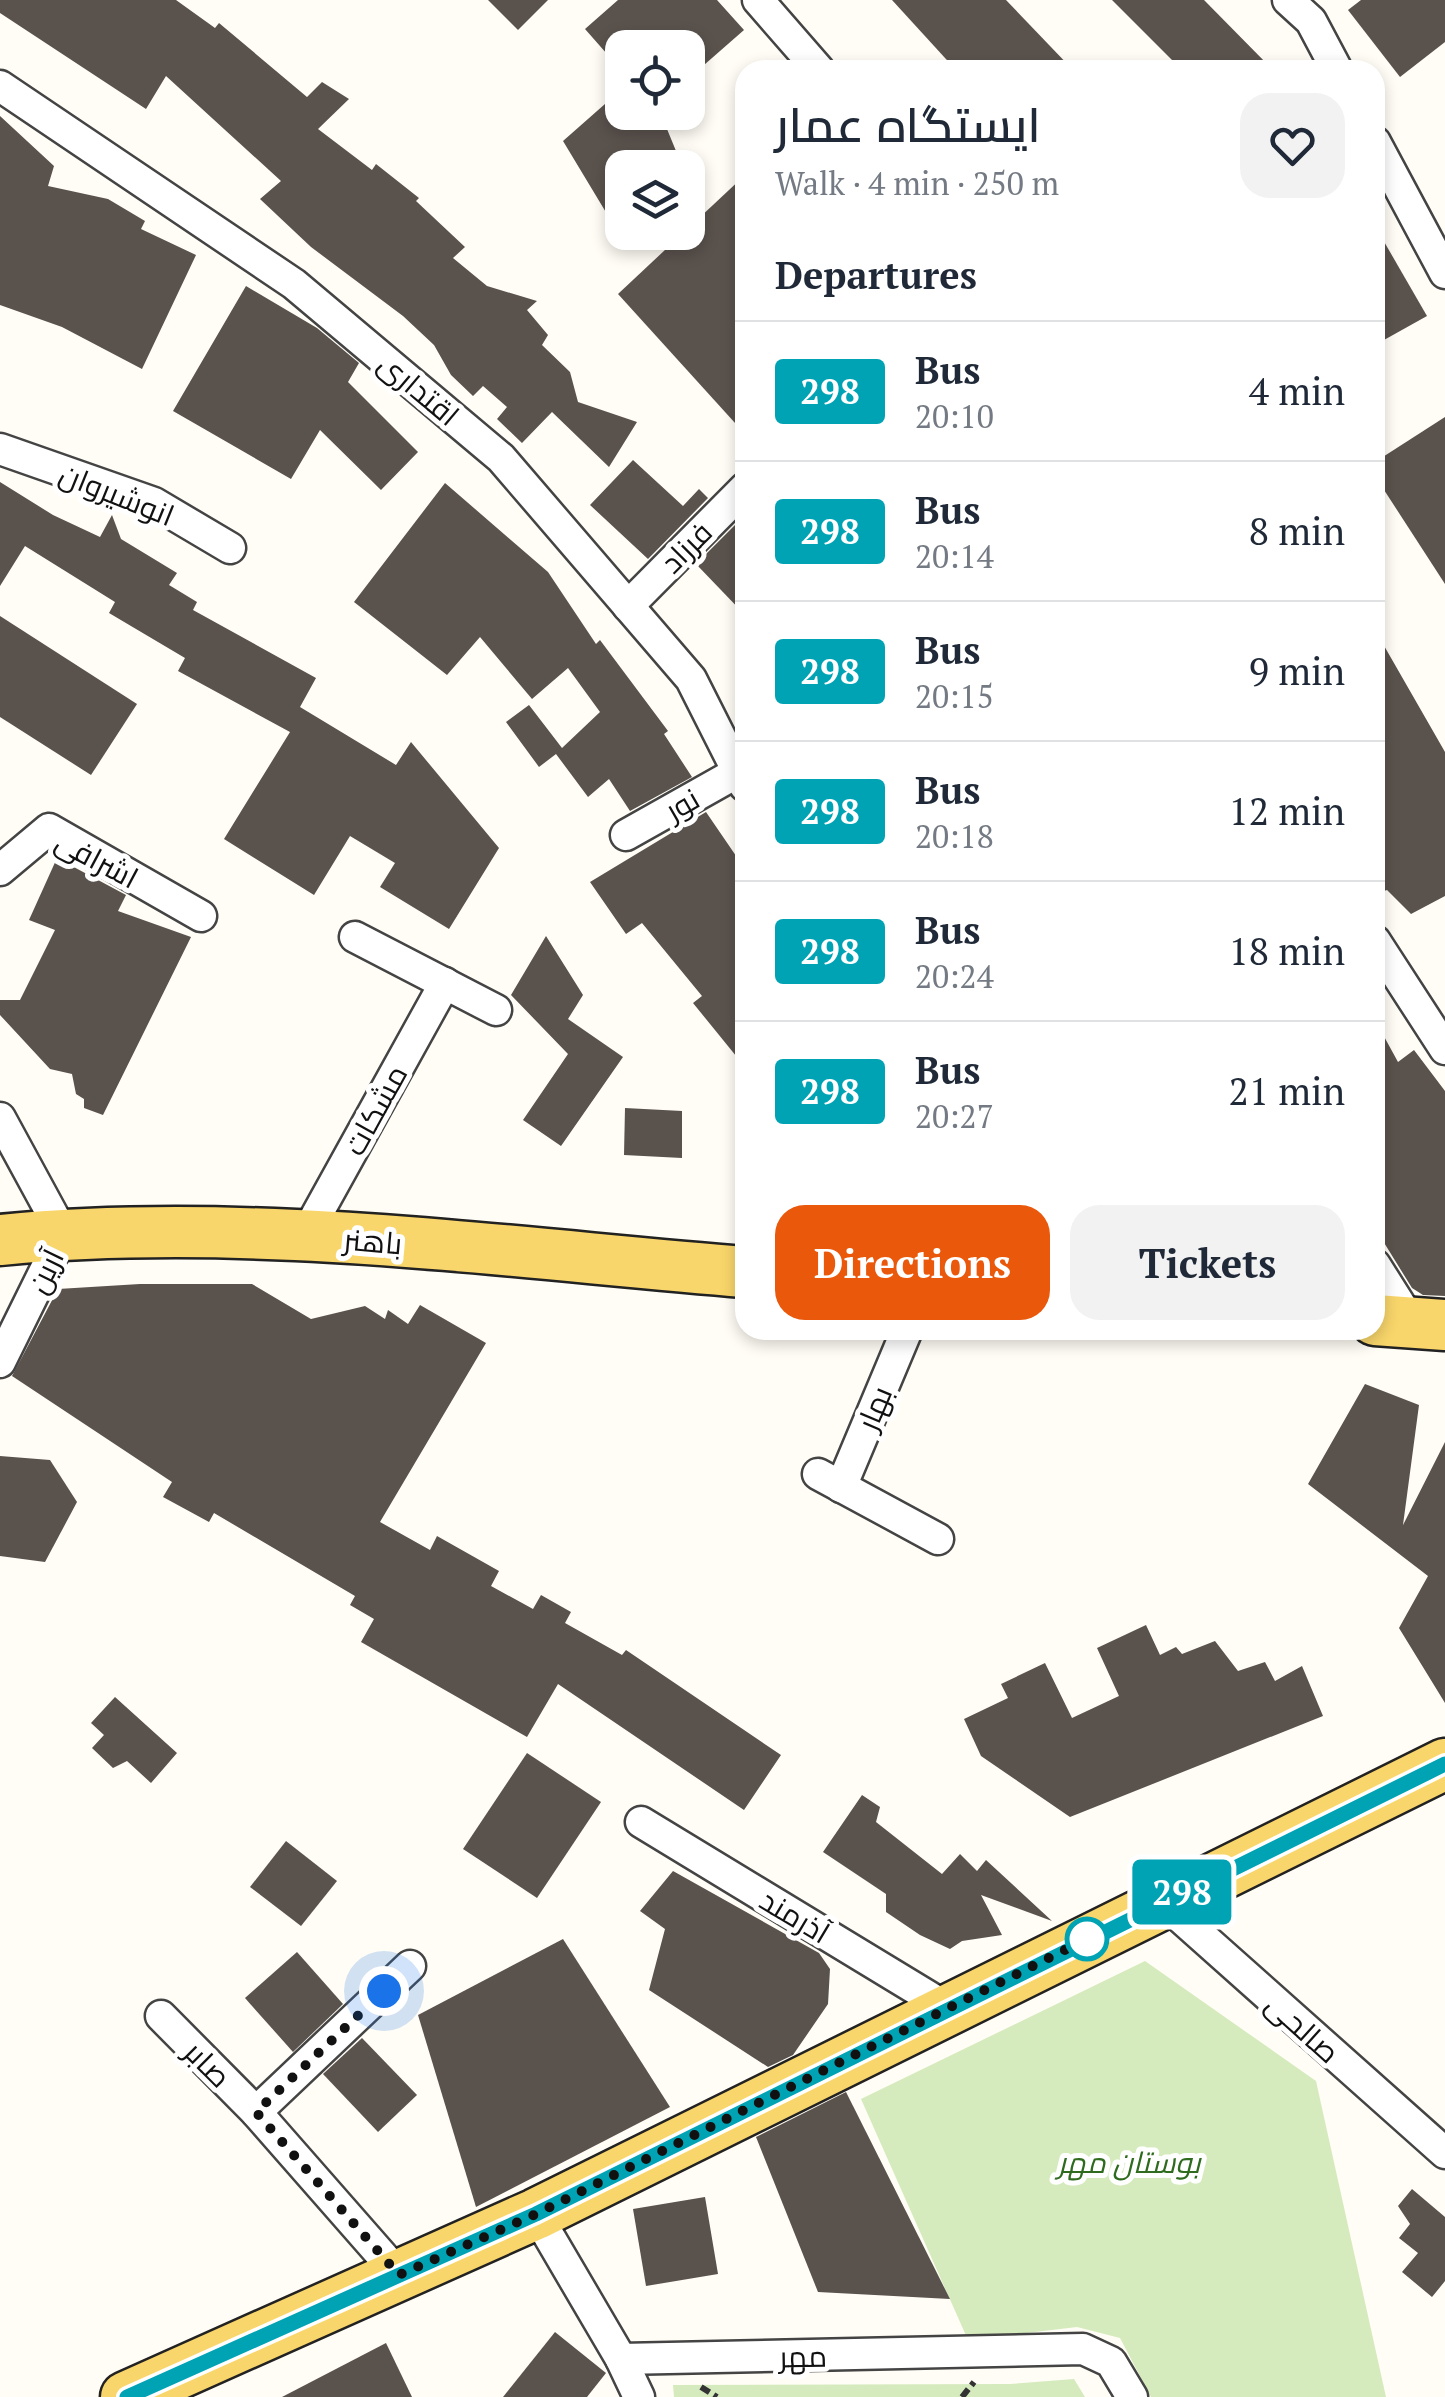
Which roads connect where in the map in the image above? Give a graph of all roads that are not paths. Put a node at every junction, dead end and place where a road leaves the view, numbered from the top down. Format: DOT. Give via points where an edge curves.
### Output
graph roads {
  1 [pos="758,0"];
  2 [pos="1288,0"];
  3 [pos="810,60"];
  4 [pos="1331,60"];
  5 [pos="0,86"];
  6 [pos="1385,161"];
  7 [pos="1445,273"];
  8 [pos="0,448"];
  9 [pos="735,498"];
  10 [pos="230,548"];
  11 [pos="628,606"];
  12 [pos="735,767"];
  13 [pos="735,782"];
  14 [pos="626,836"];
  15 [pos="0,870"];
  16 [pos="200,916"];
  17 [pos="356,937"];
  18 [pos="1385,956"];
  19 [pos="445,983"];
  20 [pos="496,1010"];
  21 [pos="1445,1049"];
  22 [pos="0,1118"];
  23 [pos="64,1234"];
  24 [pos="305,1236"];
  25 [pos="0,1240"];
  26 [pos="735,1271"];
  27 [pos="1385,1281"];
  28 [pos="1410,1322"];
  29 [pos="903,1340"];
  30 [pos="0,1362"];
  31 [pos="938,1539"];
  32 [pos="1445,1764"];
  33 [pos="641,1822"];
  34 [pos="1162,1901"];
  35 [pos="410,1966"];
  36 [pos="949,2009"];
  37 [pos="160,2016"];
  38 [pos="256,2112"];
  39 [pos="1445,2153"];
  40 [pos="536,2214"];
  41 [pos="399,2275"];
  42 [pos="620,2359"];
  43 [pos="126,2397"];
  44 [pos="639,2397"];
  45 [pos="1132,2397"];
  1 -- 3 [label="street"];
  2 -- 4 [label="street" via="1310,21"];
  5 -- 11 [label="street, اقتداری" via="294,284 501,458"];
  6 -- 7 [label="street"];
  8 -- 10 [label="street, انوشیروان" via="154,503"];
  9 -- 11 [label="street, فرزاد"];
  11 -- 12 [label="street, اقتداری" via="691,679"];
  13 -- 14 [label="street, نور"];
  15 -- 16 [label="street, اشرافی" via="49,829"];
  17 -- 19 [label="street"];
  18 -- 21 [label="street"];
  19 -- 20 [label="street"];
  19 -- 24 [label="street, مشکات"];
  22 -- 23 [label="street"];
  23 -- 24 [label="main road, باهنر"];
  23 -- 25 [label="main road, باهنر"];
  23 -- 30 [label="street, آرین"];
  24 -- 26 [label="main road, باهنر"];
  27 -- 28 [label="street"];
  29 -- 31 [label="street, بهار" via="830,1480"];
  32 -- 34 [label="main road"];
  33 -- 36 [label="street, آذرمند"];
  34 -- 36 [label="main road"];
  34 -- 39 [label="street, صالحی"];
  35 -- 38 [label="street, صابر"];
  36 -- 40 [label="main road"];
  37 -- 38 [label="street, صابر"];
  38 -- 41 [label="street, صابر"];
  40 -- 41 [label="main road"];
  40 -- 42 [label="street"];
  41 -- 43 [label="main road"];
  42 -- 44 [label="street"];
  42 -- 45 [label="street, مهر" via="1083,2348 1111,2362"];
}
